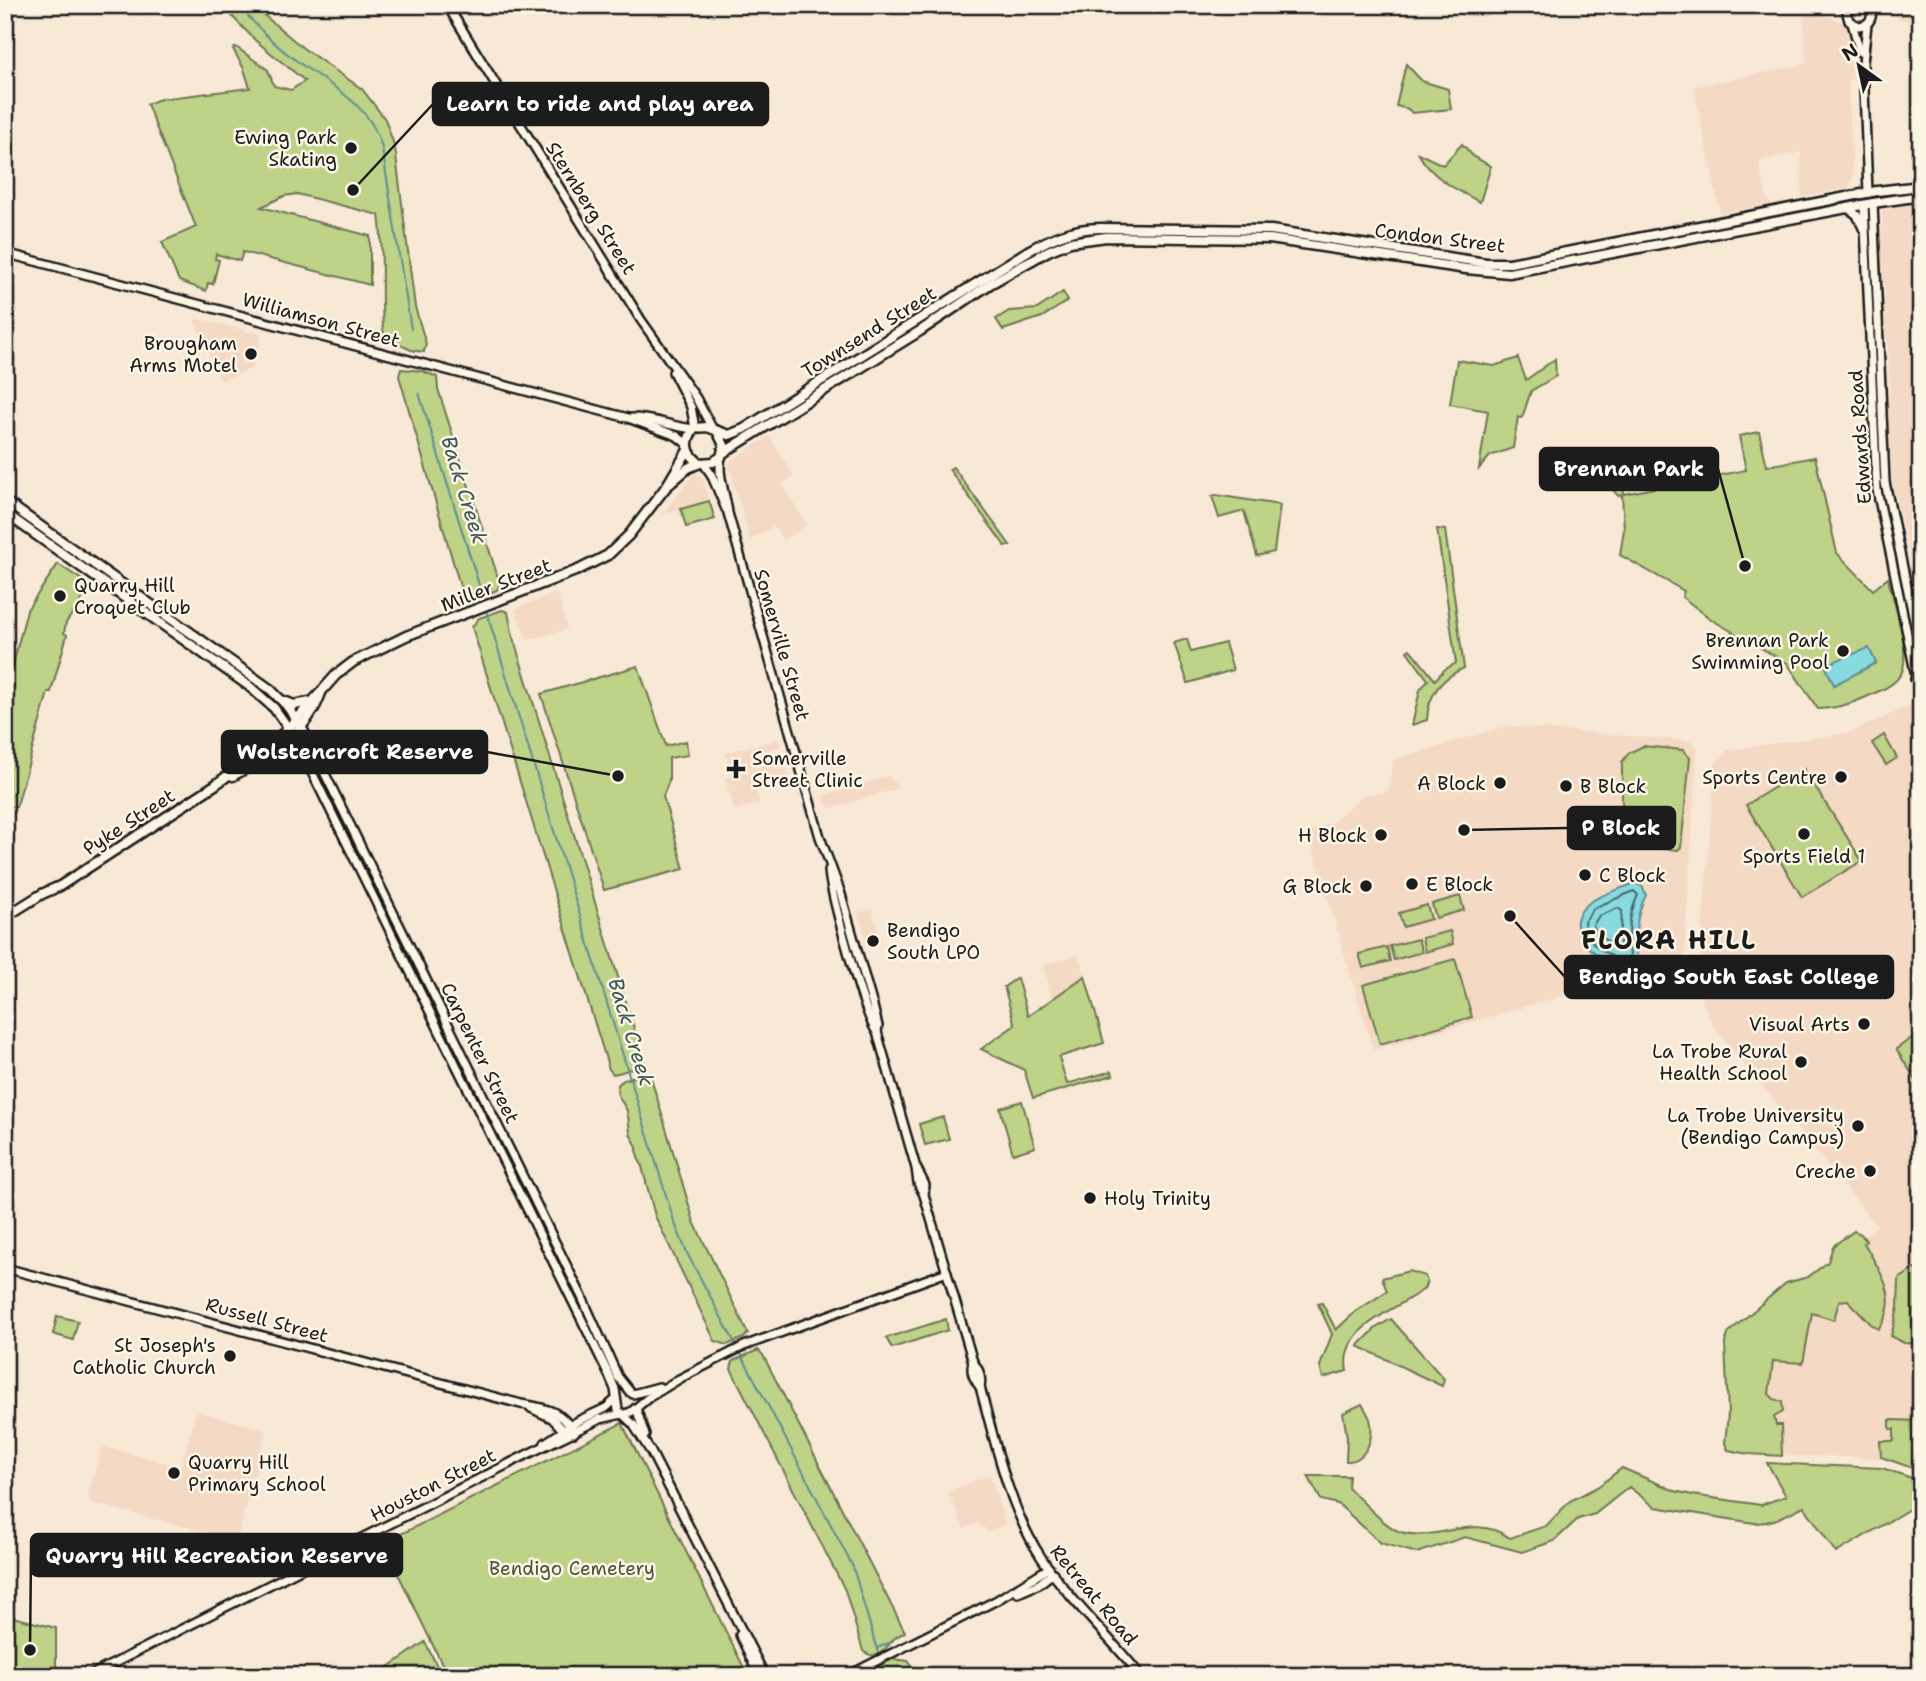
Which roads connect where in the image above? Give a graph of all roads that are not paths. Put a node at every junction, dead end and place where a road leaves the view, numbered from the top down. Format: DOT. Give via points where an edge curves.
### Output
graph roads {
  1 [pos="447,5"];
  2 [pos="1850,5"];
  3 [pos="1868,5"];
  4 [pos="1852,23"];
  5 [pos="1867,24"];
  6 [pos="1863,62"];
  7 [pos="1921,186"];
  8 [pos="1868,193"];
  9 [pos="1921,196"];
  10 [pos="1869,204"];
  11 [pos="1848,208"];
  12 [pos="1734,220"];
  13 [pos="1764,224"];
  14 [pos="1220,228"];
  15 [pos="1865,235"];
  16 [pos="1088,238"];
  17 [pos="1220,238"];
  18 [pos="1305,239"];
  19 [pos="1035,247"];
  20 [pos="5,253"];
  21 [pos="1590,253"];
  22 [pos="1037,257"];
  23 [pos="665,355"];
  24 [pos="628,418"];
  25 [pos="694,428"];
  26 [pos="715,430"];
  27 [pos="688,447"];
  28 [pos="722,455"];
  29 [pos="702,464"];
  30 [pos="666,487"];
  31 [pos="5,501"];
  32 [pos="5,513"];
  33 [pos="728,513"];
  34 [pos="1921,653"];
  35 [pos="1918,674"];
  36 [pos="1921,690"];
  37 [pos="321,693"];
  38 [pos="281,699"];
  39 [pos="310,702"];
  40 [pos="299,723"];
  41 [pos="291,732"];
  42 [pos="60,886"];
  43 [pos="5,917"];
  44 [pos="5,924"];
  45 [pos="417,961"];
  46 [pos="408,966"];
  47 [pos="499,1129"];
  48 [pos="492,1137"];
  49 [pos="5,1268"];
  50 [pos="947,1272"];
  51 [pos="679,1379"];
  52 [pos="631,1393"];
  53 [pos="616,1398"];
  54 [pos="636,1407"];
  55 [pos="623,1414"];
  56 [pos="992,1431"];
  57 [pos="569,1432"];
  58 [pos="651,1452"];
  59 [pos="1051,1571"];
  60 [pos="723,1596"];
  61 [pos="89,1676"];
  62 [pos="759,1676"];
  63 [pos="765,1676"];
  64 [pos="848,1676"];
  65 [pos="1141,1676"];
  1 -- 23 [label="street, Sternberg Street"];
  2 -- 4 [label="street, Edwards Road" via="1847,13"];
  3 -- 5 [label="street, Edwards Road" via="1872,16"];
  4 -- 5 [label="street"];
  4 -- 6 [label="street, Edwards Road"];
  5 -- 6 [label="street, Edwards Road"];
  6 -- 8 [label="street, Edwards Road"];
  7 -- 8 [label="main road, Condon Street"];
  8 -- 10 [label="main road, Edwards Road"];
  8 -- 12 [label="main road, Condon Street"];
  9 -- 10 [label="main road, Condon Street"];
  10 -- 11 [label="main road, Condon Street"];
  10 -- 15 [label="street, Edwards Road"];
  10 -- 34 [label="street, Edwards Road" via="1885,482"];
  11 -- 13 [label="main road, Condon Street"];
  11 -- 15 [label="street" via="1859,218"];
  12 -- 13 [label="main road"];
  12 -- 21 [label="main road, Condon Street"];
  13 -- 21 [label="main road, Condon Street"];
  14 -- 17 [label="main road"];
  14 -- 18 [label="main road, Condon Street" via="1258,228"];
  14 -- 19 [label="main road, Condon Street" via="1084,229"];
  15 -- 35 [label="street, Edwards Road" via="1877,490"];
  16 -- 17 [label="main road, Condon Street"];
  16 -- 19 [label="main road" via="1077,235"];
  16 -- 22 [label="main road, Condon Street"];
  17 -- 18 [label="main road, Condon Street"];
  18 -- 21 [label="main road, Condon Street" via="1497,273 1520,272"];
  19 -- 26 [label="main road, Townsend Street" via="744,429 729,435"];
  20 -- 24 [label="street, Williamson Street"];
  22 -- 28 [label="main road, Townsend Street"];
  23 -- 25 [label="street, Sternberg Street" via="691,407"];
  23 -- 26 [label="street, Sternberg Street"];
  24 -- 25 [label="street, Williamson Street"];
  24 -- 27 [label="street, Williamson Street" via="677,436"];
  25 -- 26 [label="main road"];
  25 -- 27 [label="main road"];
  26 -- 28 [label="main road" via="724,442"];
  27 -- 29 [label="main road" via="692,458"];
  27 -- 30 [label="main road, Miller Street"];
  28 -- 29 [label="main road" via="713,463"];
  28 -- 33 [label="street, Somerville Street"];
  29 -- 30 [label="main road, Miller Street" via="688,468"];
  29 -- 33 [label="street, Somerville Street"];
  30 -- 37 [label="main road, Miller Street" via="608,555 585,568 406,636 358,660"];
  31 -- 38 [label="main road"];
  32 -- 41 [label="main road" via="249,686 274,708"];
  33 -- 50 [label="street, Somerville Street" via="841,922 925,1185"];
  35 -- 36 [label="street, Edwards Road"];
  37 -- 39 [label="main road, Miller Street"];
  37 -- 40 [label="main road, Miller Street" via="316,706"];
  38 -- 39 [label="main road" via="294,705"];
  38 -- 40 [label="main road"];
  39 -- 40 [label="main road, Miller Street"];
  40 -- 41 [label="main road, Pyke Street"];
  40 -- 45 [label="street, Carpenter Street"];
  41 -- 42 [label="main road, Pyke Street" via="250,766"];
  41 -- 46 [label="street, Carpenter Street"];
  42 -- 43 [label="main road, Pyke Street"];
  42 -- 44 [label="main road, Pyke Street"];
  45 -- 46 [label="street"];
  45 -- 47 [label="street, Carpenter Street"];
  46 -- 48 [label="street, Carpenter Street"];
  47 -- 48 [label="street"];
  47 -- 52 [label="street, Carpenter Street" via="618,1377"];
  48 -- 53 [label="street, Carpenter Street" via="610,1375"];
  49 -- 57 [label="street, Russell Street" via="521,1404 552,1418"];
  50 -- 51 [label="street" via="744,1346"];
  50 -- 56 [label="street, Somerville Street"];
  51 -- 52 [label="street"];
  51 -- 54 [label="street"];
  52 -- 53 [label="street"];
  52 -- 54 [label="street"];
  53 -- 55 [label="street"];
  53 -- 57 [label="street, Houston Street"];
  54 -- 55 [label="street"];
  54 -- 58 [label="street"];
  55 -- 57 [label="street, Houston Street"];
  55 -- 58 [label="street"];
  56 -- 59 [label="street, Retreat Road" via="1023,1524"];
  57 -- 61 [label="street, Houston Street"];
  58 -- 60 [label="street"];
  59 -- 64 [label="street"];
  59 -- 65 [label="street, Retreat Road"];
  60 -- 62 [label="street"];
  60 -- 63 [label="street"];
}
